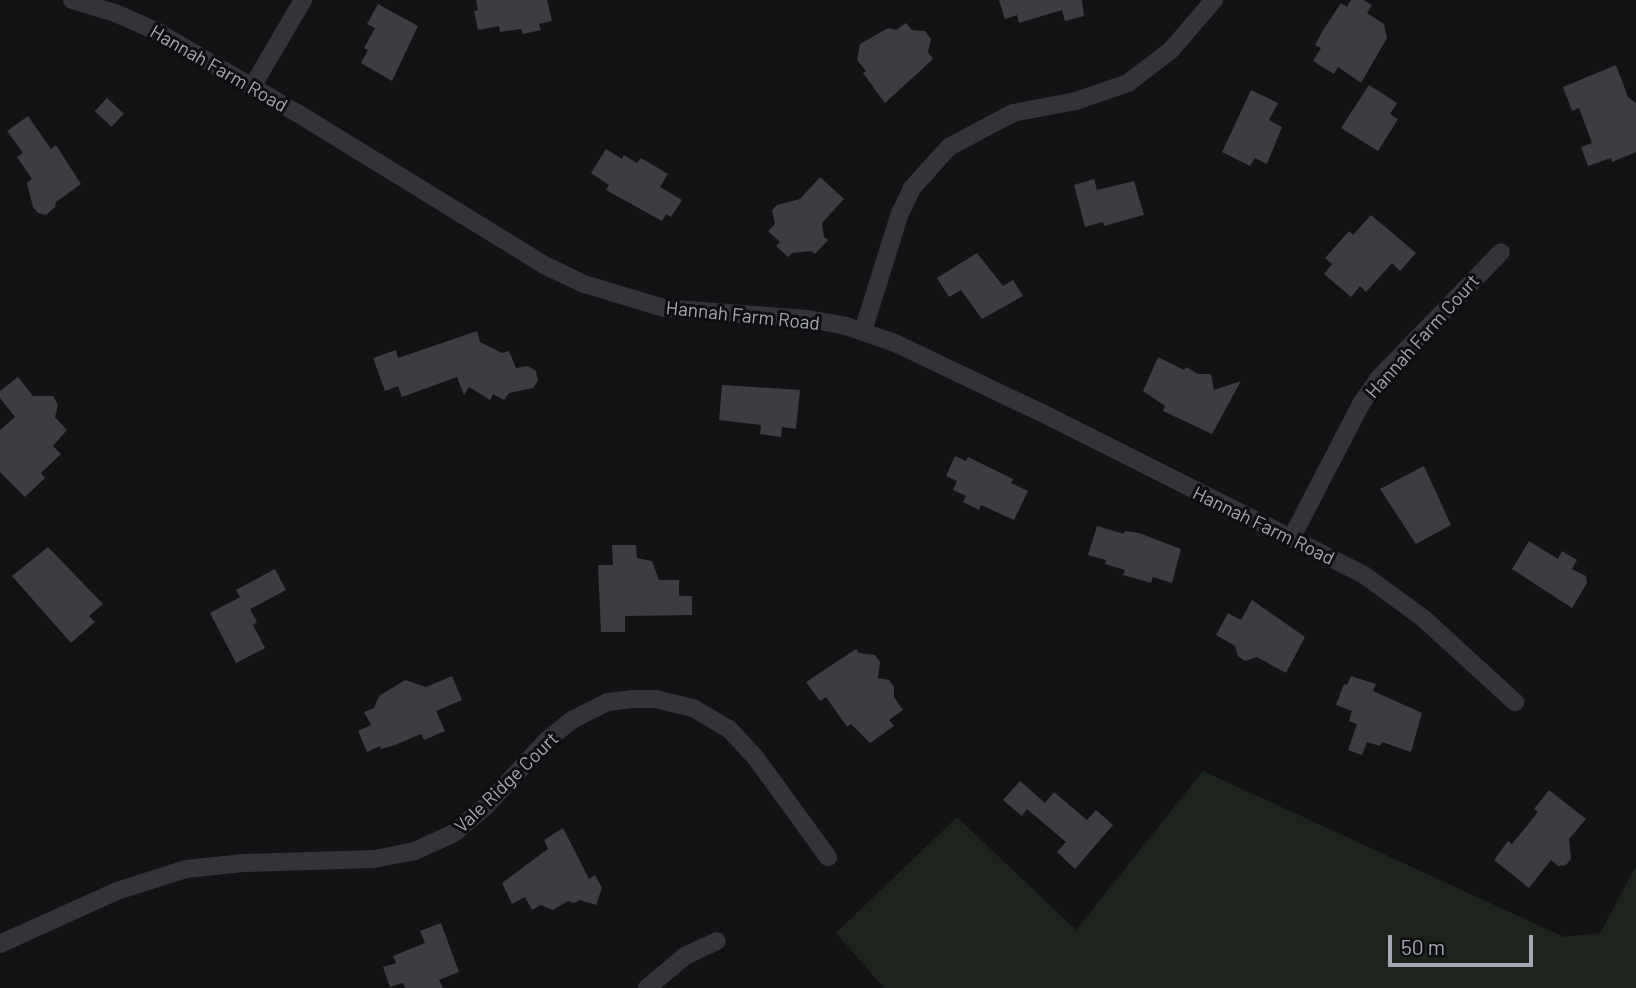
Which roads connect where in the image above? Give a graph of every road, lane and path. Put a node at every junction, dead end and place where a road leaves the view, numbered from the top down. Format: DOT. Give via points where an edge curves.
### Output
graph roads {
  1 [pos="72,0"];
  2 [pos="303,0"];
  3 [pos="1214,0"];
  4 [pos="252,87"];
  5 [pos="1501,252"];
  6 [pos="863,331"];
  7 [pos="1292,537"];
  8 [pos="1515,702"];
  9 [pos="828,857"];
  10 [pos="717,941"];
  11 [pos="0,944"];
  12 [pos="647,988"];
  1 -- 4 [label="street, Hannah Farm Road" via="156,31"];
  2 -- 4 [label="street"];
  3 -- 6 [label="street" via="1171,50 1128,83 1076,101 1013,113 949,147 912,188 900,213"];
  4 -- 6 [label="street, Hannah Farm Road" via="544,265 584,284 664,308 808,319"];
  5 -- 7 [label="street, Hannah Farm Court" via="1379,378"];
  6 -- 7 [label="street, Hannah Farm Road"];
  7 -- 8 [label="street, Hannah Farm Road" via="1390,591"];
  9 -- 11 [label="street, Vale Ridge Court" via="729,729 693,708 656,699 632,699 608,702 574,719 454,833 415,851 374,859 186,869 117,891"];
  10 -- 12 [label="street" via="685,957"];
}
